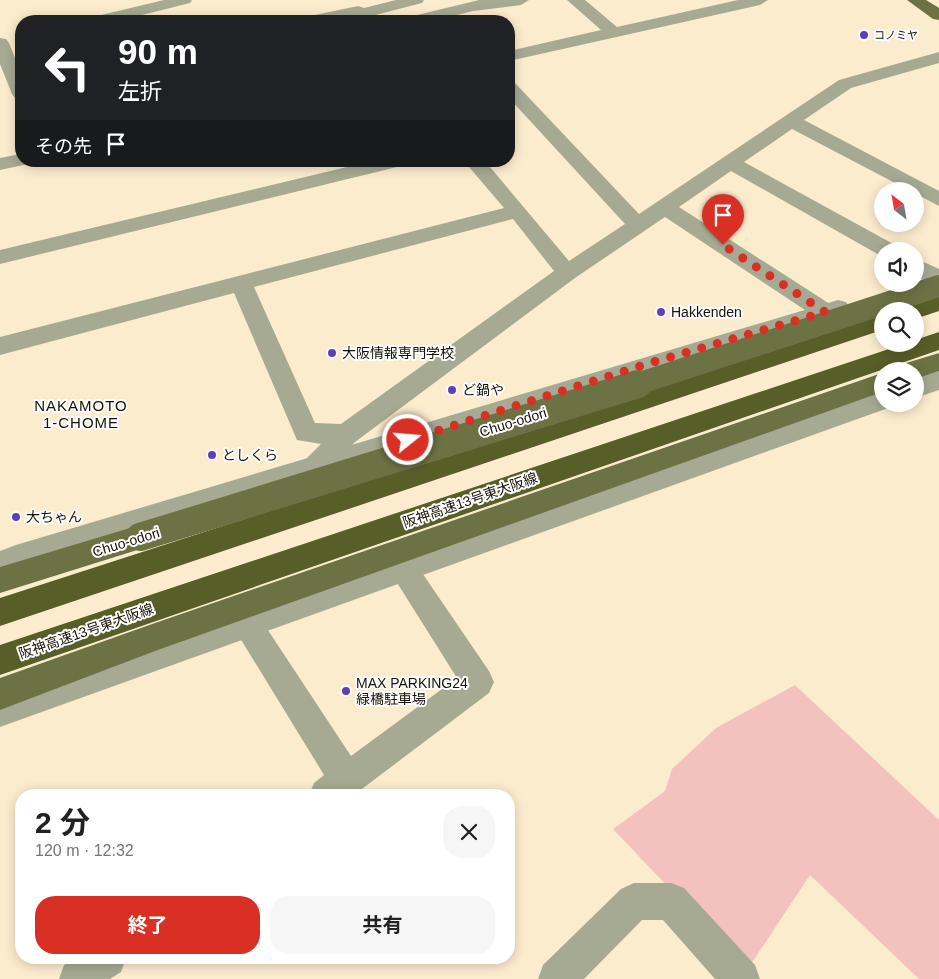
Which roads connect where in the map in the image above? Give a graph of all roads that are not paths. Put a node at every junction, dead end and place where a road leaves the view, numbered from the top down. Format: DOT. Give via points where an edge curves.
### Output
graph roads {
  1 [pos="184,0"];
  2 [pos="416,0"];
  3 [pos="520,0"];
  4 [pos="576,0"];
  5 [pos="676,0"];
  6 [pos="760,0"];
  7 [pos="915,0"];
  8 [pos="358,12"];
  9 [pos="112,15"];
  10 [pos="342,15"];
  11 [pos="438,15"];
  12 [pos="939,15"];
  13 [pos="694,16"];
  14 [pos="614,33"];
  15 [pos="4,43"];
  16 [pos="515,55"];
  17 [pos="939,56"];
  18 [pos="15,76"];
  19 [pos="515,93"];
  20 [pos="791,121"];
  21 [pos="15,161"];
  22 [pos="731,163"];
  23 [pos="0,164"];
  24 [pos="373,167"];
  25 [pos="479,167"];
  26 [pos="939,199"];
  27 [pos="663,206"];
  28 [pos="518,211"];
  29 [pos="638,225"];
  30 [pos="874,243"];
  31 [pos="0,257"];
  32 [pos="567,273"];
  33 [pos="928,281"];
  34 [pos="241,283"];
  35 [pos="939,303"];
  36 [pos="924,308"];
  37 [pos="825,312"];
  38 [pos="874,325"];
  39 [pos="939,341"];
  40 [pos="0,346"];
  41 [pos="874,385"];
  42 [pos="874,403"];
  43 [pos="346,435"];
  44 [pos="314,469"];
  45 [pos="0,564"];
  46 [pos="404,570"];
  47 [pos="0,580"];
  48 [pos="0,612"];
  49 [pos="247,625"];
  50 [pos="0,660"];
  51 [pos="0,694"];
  52 [pos="0,711"];
  53 [pos="336,787"];
  54 [pos="99,964"];
  55 [pos="78,979"];
  56 [pos="557,979"];
  57 [pos="741,979"];
  1 -- 9 [label="street"];
  2 -- 8 [label="street"];
  3 -- 11 [label="street" via="472,6"];
  4 -- 14 [label="street"];
  5 -- 13 [label="street"];
  6 -- 13 [label="street"];
  7 -- 12 [label="main road"];
  8 -- 10 [label="street"];
  13 -- 14 [label="street"];
  14 -- 16 [label="street"];
  15 -- 18 [label="street"];
  17 -- 20 [label="street" via="845,84"];
  19 -- 29 [label="street"];
  20 -- 22 [label="street"];
  20 -- 26 [label="street"];
  21 -- 23 [label="street"];
  22 -- 27 [label="street"];
  22 -- 30 [label="street"];
  24 -- 31 [label="street"];
  25 -- 28 [label="street"];
  27 -- 29 [label="street"];
  27 -- 37 [label="street"];
  28 -- 32 [label="street"];
  28 -- 34 [label="street"];
  29 -- 32 [label="street"];
  32 -- 43 [label="street"];
  33 -- 37 [label="street"];
  33 -- 47 [label="main road, Chuo-odori, bridge" via="654,379"];
  34 -- 40 [label="street"];
  34 -- 43 [label="street" via="306,433"];
  35 -- 36 [label="highway"];
  37 -- 44 [label="street"];
  38 -- 48 [label="highway"];
  39 -- 50 [label="highway, 阪神高速13号東大阪線"];
  41 -- 51 [label="main road"];
  42 -- 46 [label="street"];
  43 -- 44 [label="street"];
  44 -- 45 [label="street"];
  46 -- 49 [label="street"];
  46 -- 53 [label="street" via="478,682"];
  49 -- 52 [label="street"];
  49 -- 53 [label="street"];
  54 -- 55 [label="street"];
  56 -- 57 [label="street" via="634,902 671,901"];
}
